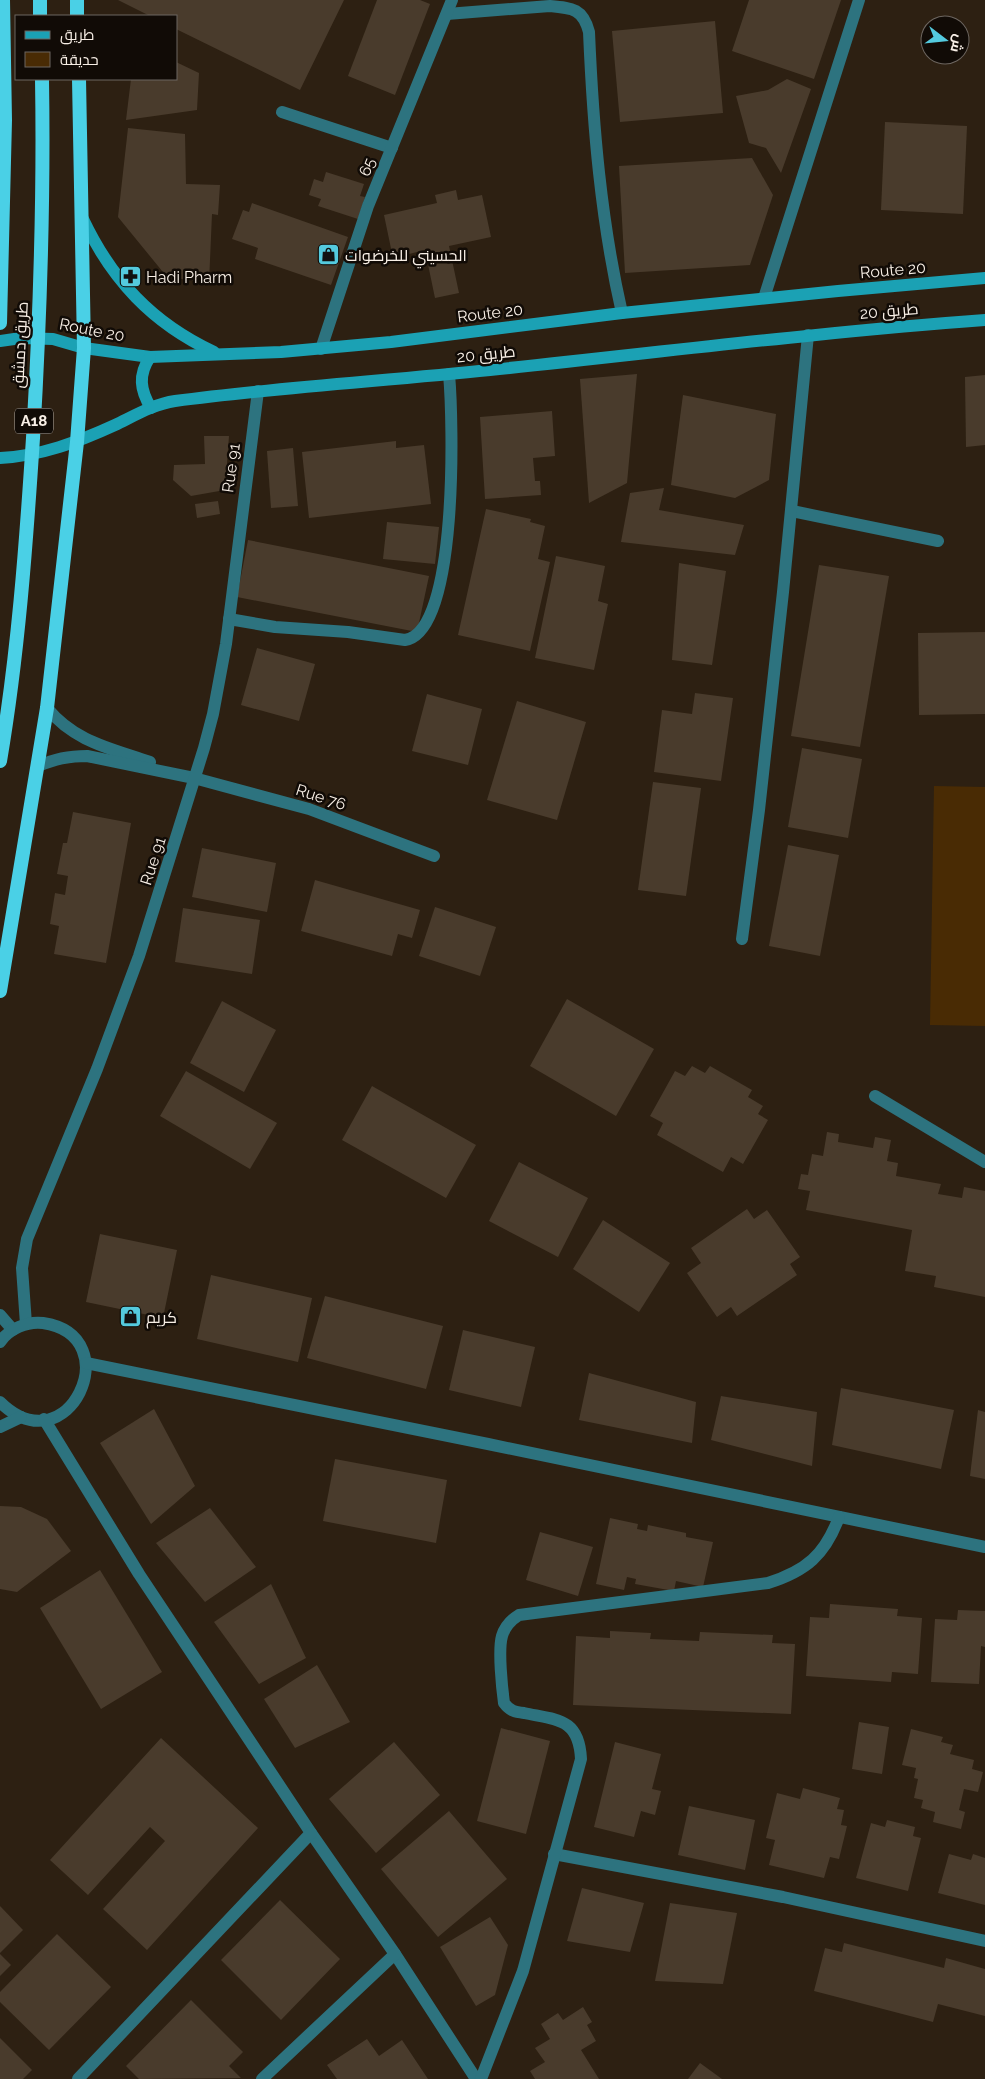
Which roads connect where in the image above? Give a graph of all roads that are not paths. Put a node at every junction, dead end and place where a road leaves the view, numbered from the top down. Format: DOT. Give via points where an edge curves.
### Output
graph roads {
  1 [pos="3,0"];
  2 [pos="40,0"];
  3 [pos="77,0"];
  4 [pos="452,0"];
  5 [pos="859,0"];
  6 [pos="447,14"];
  7 [pos="40,15"];
  8 [pos="77,15"];
  9 [pos="42,80"];
  10 [pos="79,80"];
  11 [pos="282,112"];
  12 [pos="392,148"];
  13 [pos="83,219"];
  14 [pos="985,278"];
  15 [pos="764,298"];
  16 [pos="622,313"];
  17 [pos="985,320"];
  18 [pos="0,323"];
  19 [pos="808,335"];
  20 [pos="0,341"];
  21 [pos="84,348"];
  22 [pos="321,349"];
  23 [pos="217,353"];
  24 [pos="150,357"];
  25 [pos="449,374"];
  26 [pos="258,391"];
  27 [pos="151,408"];
  28 [pos="78,442"];
  29 [pos="0,458"];
  30 [pos="792,512"];
  31 [pos="938,541"];
  32 [pos="229,619"];
  33 [pos="47,708"];
  34 [pos="0,761"];
  35 [pos="38,766"];
  36 [pos="194,778"];
  37 [pos="434,856"];
  38 [pos="742,939"];
  39 [pos="0,990"];
  40 [pos="875,1096"];
  41 [pos="985,1162"];
  42 [pos="0,1315"];
  43 [pos="26,1324"];
  44 [pos="13,1330"];
  45 [pos="0,1342"];
  46 [pos="86,1363"];
  47 [pos="0,1402"];
  48 [pos="21,1417"];
  49 [pos="44,1420"];
  50 [pos="0,1427"];
  51 [pos="839,1517"];
  52 [pos="985,1547"];
  53 [pos="311,1833"];
  54 [pos="554,1854"];
  55 [pos="985,1941"];
  56 [pos="395,1954"];
  57 [pos="78,2079"];
  58 [pos="262,2079"];
  59 [pos="476,2079"];
  60 [pos="481,2079"];
  1 -- 18 [label="highway, طريق دمشق" via="5,120"];
  2 -- 7 [label="highway"];
  3 -- 8 [label="highway"];
  4 -- 6 [label="street, 65"];
  5 -- 15 [label="street"];
  6 -- 12 [label="street, 65"];
  6 -- 16 [label="street" via="550,6 580,12 586,22 600,180"];
  9 -- 34 [label="highway, طريق دمشق / A18, bridge" via="42,241 28,507"];
  10 -- 13 [label="highway"];
  11 -- 12 [label="street"];
  12 -- 22 [label="street, 65" via="368,206"];
  13 -- 21 [label="highway"];
  13 -- 23 [label="main road" via="106,262 137,299 174,330"];
  14 -- 15 [label="main road, Route 20"];
  15 -- 16 [label="main road, Route 20"];
  16 -- 22 [label="main road, Route 20"];
  17 -- 19 [label="main road, طريق 20"];
  19 -- 25 [label="main road, طريق 20"];
  19 -- 30 [label="street"];
  20 -- 21 [label="main road, Route 20" via="53,339"];
  21 -- 24 [label="main road, Route 20"];
  21 -- 28 [label="highway"];
  22 -- 23 [label="main road, Route 20"];
  23 -- 24 [label="main road, Route 20"];
  24 -- 27 [label="main road" via="141,377 145,399"];
  25 -- 26 [label="main road, طريق 20"];
  25 -- 32 [label="street" via="452,462 447,537 437,593 425,627 412,639 405,640"];
  26 -- 27 [label="main road, طريق 20" via="171,401"];
  26 -- 32 [label="street, Rue 91"];
  27 -- 28 [label="main road, طريق 20"];
  28 -- 29 [label="main road, طريق 20" via="45,452"];
  28 -- 33 [label="highway"];
  30 -- 31 [label="street"];
  30 -- 38 [label="street"];
  32 -- 36 [label="street, Rue 91" via="213,714"];
  33 -- 35 [label="highway"];
  33 -- 36 [label="street, Rue 76" via="58,722 86,740"];
  35 -- 36 [label="street, Rue 76" via="54,759 87,756"];
  35 -- 39 [label="highway"];
  36 -- 37 [label="street, Rue 76" via="309,809"];
  36 -- 43 [label="street, Rue 91" via="139,956 97,1069 27,1239 22,1268"];
  40 -- 41 [label="street"];
  42 -- 44 [label="street"];
  43 -- 44 [label="street"];
  43 -- 46 [label="street" via="52,1325 64,1330 78,1345"];
  44 -- 45 [label="street"];
  46 -- 49 [label="street" via="86,1379 72,1406"];
  46 -- 51 [label="street"];
  47 -- 48 [label="street"];
  48 -- 49 [label="street"];
  48 -- 50 [label="street"];
  49 -- 53 [label="street" via="139,1574"];
  51 -- 52 [label="street"];
  51 -- 54 [label="street" via="832,1536 805,1567 768,1583 520,1615 512,1620 501,1645 504,1703 513,1711 561,1721 575,1731 580,1744 581,1759"];
  53 -- 56 [label="street"];
  53 -- 57 [label="street"];
  54 -- 55 [label="street" via="783,1897"];
  54 -- 60 [label="street" via="523,1971"];
  56 -- 58 [label="street"];
  56 -- 59 [label="street"];
}
